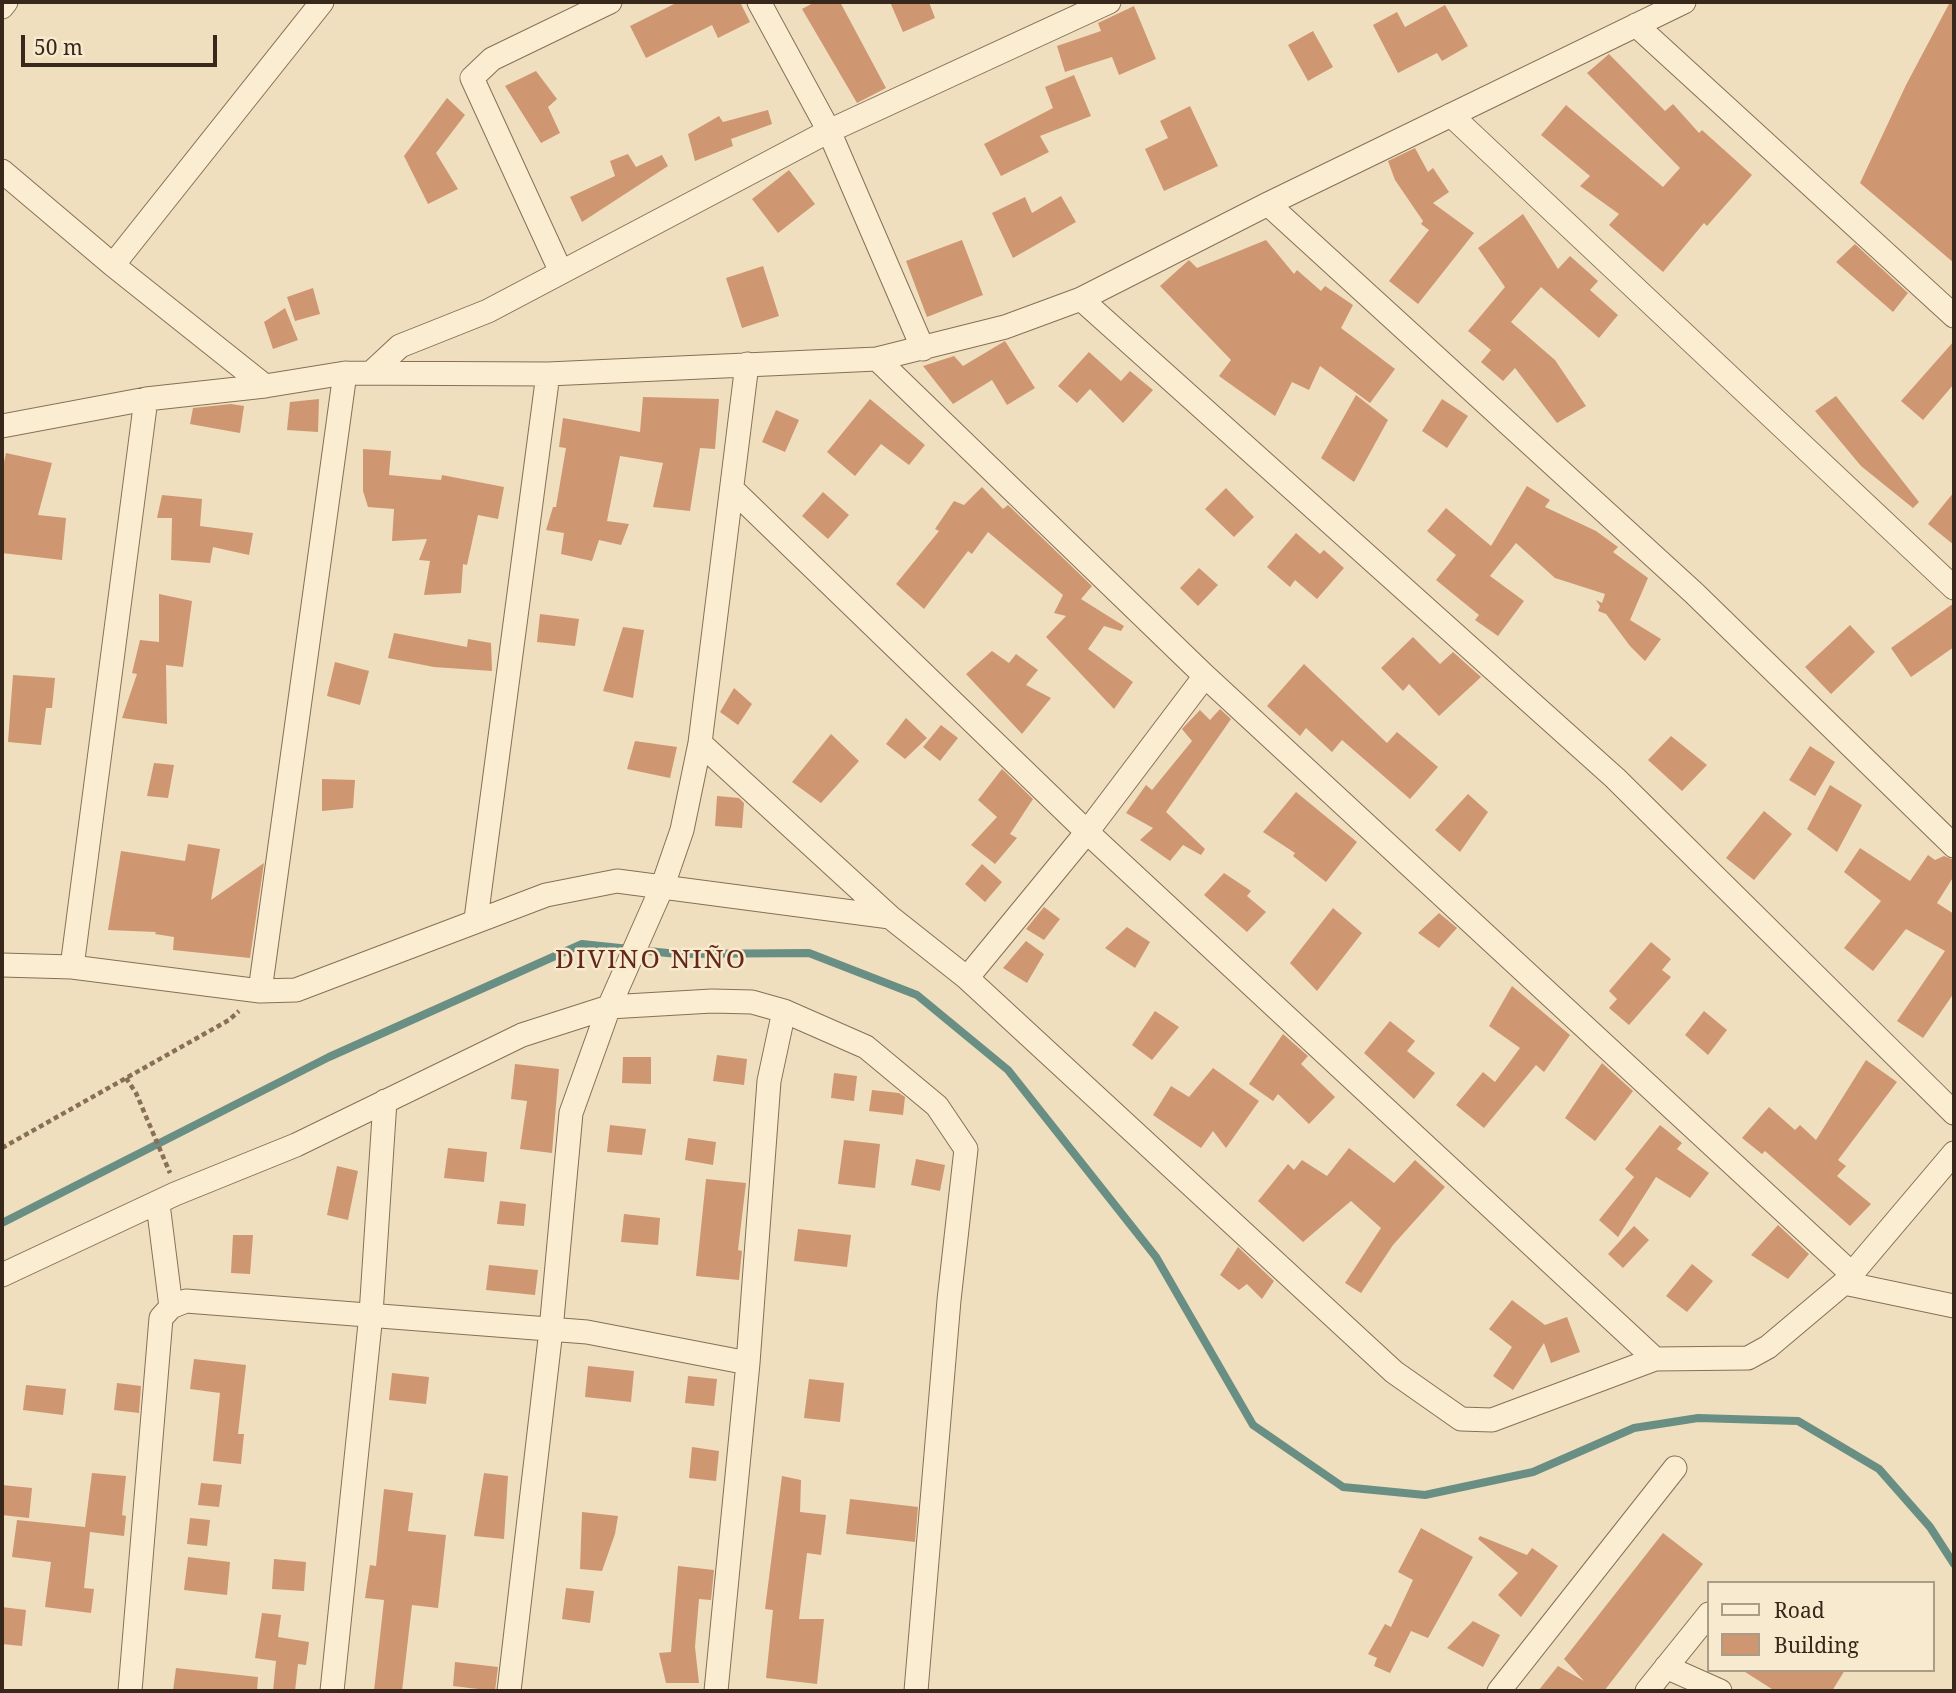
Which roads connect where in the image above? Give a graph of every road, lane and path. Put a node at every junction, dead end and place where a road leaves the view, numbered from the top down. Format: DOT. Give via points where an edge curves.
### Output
graph roads {
  1 [pos="6,2"];
  2 [pos="322,2"];
  3 [pos="610,2"];
  4 [pos="759,2"];
  5 [pos="1109,2"];
  6 [pos="1684,2"];
  7 [pos="2,7"];
  8 [pos="1636,25"];
  9 [pos="1451,115"];
  10 [pos="829,131"];
  11 [pos="2,171"];
  12 [pos="1268,204"];
  13 [pos="113,265"];
  14 [pos="561,272"];
  15 [pos="1081,299"];
  16 [pos="1954,316"];
  17 [pos="923,349"];
  18 [pos="877,359"];
  19 [pos="747,364"];
  20 [pos="372,372"];
  21 [pos="345,373"];
  22 [pos="548,374"];
  23 [pos="265,386"];
  24 [pos="146,399"];
  25 [pos="2,426"];
  26 [pos="732,489"];
  27 [pos="1954,588"];
  28 [pos="1205,676"];
  29 [pos="700,743"];
  30 [pos="1087,832"];
  31 [pos="1954,846"];
  32 [pos="663,885"];
  33 [pos="890,917"];
  34 [pos="476,919"];
  35 [pos="2,965"];
  36 [pos="72,967"];
  37 [pos="967,978"];
  38 [pos="260,991"];
  39 [pos="609,1007"];
  40 [pos="784,1011"];
  41 [pos="126,1078"];
  42 [pos="385,1101"];
  43 [pos="1954,1113"];
  44 [pos="2,1148"];
  45 [pos="1954,1153"];
  46 [pos="171,1175"];
  47 [pos="158,1204"];
  48 [pos="2,1275"];
  49 [pos="1847,1278"];
  50 [pos="1954,1306"];
  51 [pos="171,1307"];
  52 [pos="371,1314"];
  53 [pos="551,1330"];
  54 [pos="1655,1359"];
  55 [pos="748,1363"];
  56 [pos="1675,1468"];
  57 [pos="1708,1615"];
  58 [pos="1666,1667"];
  59 [pos="130,1691"];
  60 [pos="332,1691"];
  61 [pos="509,1691"];
  62 [pos="716,1691"];
  63 [pos="916,1691"];
  64 [pos="1499,1691"];
  65 [pos="1647,1691"];
  66 [pos="1720,1691"];
  1 -- 7 [label="street"];
  2 -- 13 [label="street"];
  3 -- 14 [label="street" via="492,59 472,78"];
  4 -- 10 [label="street"];
  5 -- 10 [label="street"];
  6 -- 8 [label="street"];
  8 -- 9 [label="street"];
  8 -- 16 [label="street"];
  9 -- 12 [label="street"];
  9 -- 27 [label="street"];
  10 -- 14 [label="street"];
  10 -- 17 [label="street"];
  11 -- 13 [label="street"];
  12 -- 15 [label="street"];
  12 -- 31 [label="street" via="1694,593"];
  13 -- 23 [label="street"];
  14 -- 20 [label="street" via="488,311 400,346"];
  15 -- 17 [label="street" via="1005,327"];
  15 -- 43 [label="street" via="1615,778"];
  17 -- 18 [label="street"];
  18 -- 19 [label="street"];
  18 -- 28 [label="street"];
  19 -- 22 [label="street"];
  19 -- 26 [label="street"];
  20 -- 21 [label="street"];
  20 -- 22 [label="street"];
  21 -- 23 [label="street"];
  21 -- 38 [label="street"];
  22 -- 34 [label="street"];
  23 -- 24 [label="street"];
  24 -- 25 [label="street"];
  24 -- 36 [label="street"];
  26 -- 29 [label="street"];
  26 -- 30 [label="street"];
  28 -- 30 [label="street"];
  28 -- 49 [label="street"];
  29 -- 32 [label="street" via="682,830"];
  29 -- 33 [label="street"];
  30 -- 37 [label="street"];
  30 -- 54 [label="street"];
  32 -- 33 [label="street"];
  32 -- 34 [label="street" via="617,881 546,895"];
  32 -- 39 [label="street"];
  33 -- 37 [label="street"];
  34 -- 38 [label="street" via="296,990"];
  35 -- 36 [label="street"];
  36 -- 38 [label="street"];
  37 -- 54 [label="street" via="1394,1372 1461,1419 1492,1420"];
  38 -- 41 [label="path" via="229,1020"];
  39 -- 40 [label="street" via="712,1001 752,1002"];
  39 -- 42 [label="street" via="522,1035"];
  39 -- 53 [label="street" via="571,1114"];
  40 -- 55 [label="street" via="769,1081"];
  40 -- 63 [label="street" via="866,1047 937,1106 966,1149"];
  41 -- 44 [label="path"];
  41 -- 46 [label="path"];
  42 -- 47 [label="street"];
  42 -- 52 [label="street"];
  45 -- 49 [label="street"];
  47 -- 48 [label="street"];
  47 -- 51 [label="street"];
  49 -- 50 [label="street"];
  49 -- 54 [label="street" via="1768,1347 1748,1357"];
  51 -- 52 [label="street" via="186,1301"];
  51 -- 59 [label="street" via="160,1318"];
  52 -- 53 [label="street"];
  52 -- 60 [label="street"];
  53 -- 55 [label="street" via="587,1332"];
  53 -- 61 [label="street"];
  55 -- 62 [label="street"];
  56 -- 64 [label="street"];
  57 -- 58 [label="street"];
  58 -- 65 [label="street"];
  58 -- 66 [label="street"];
}
